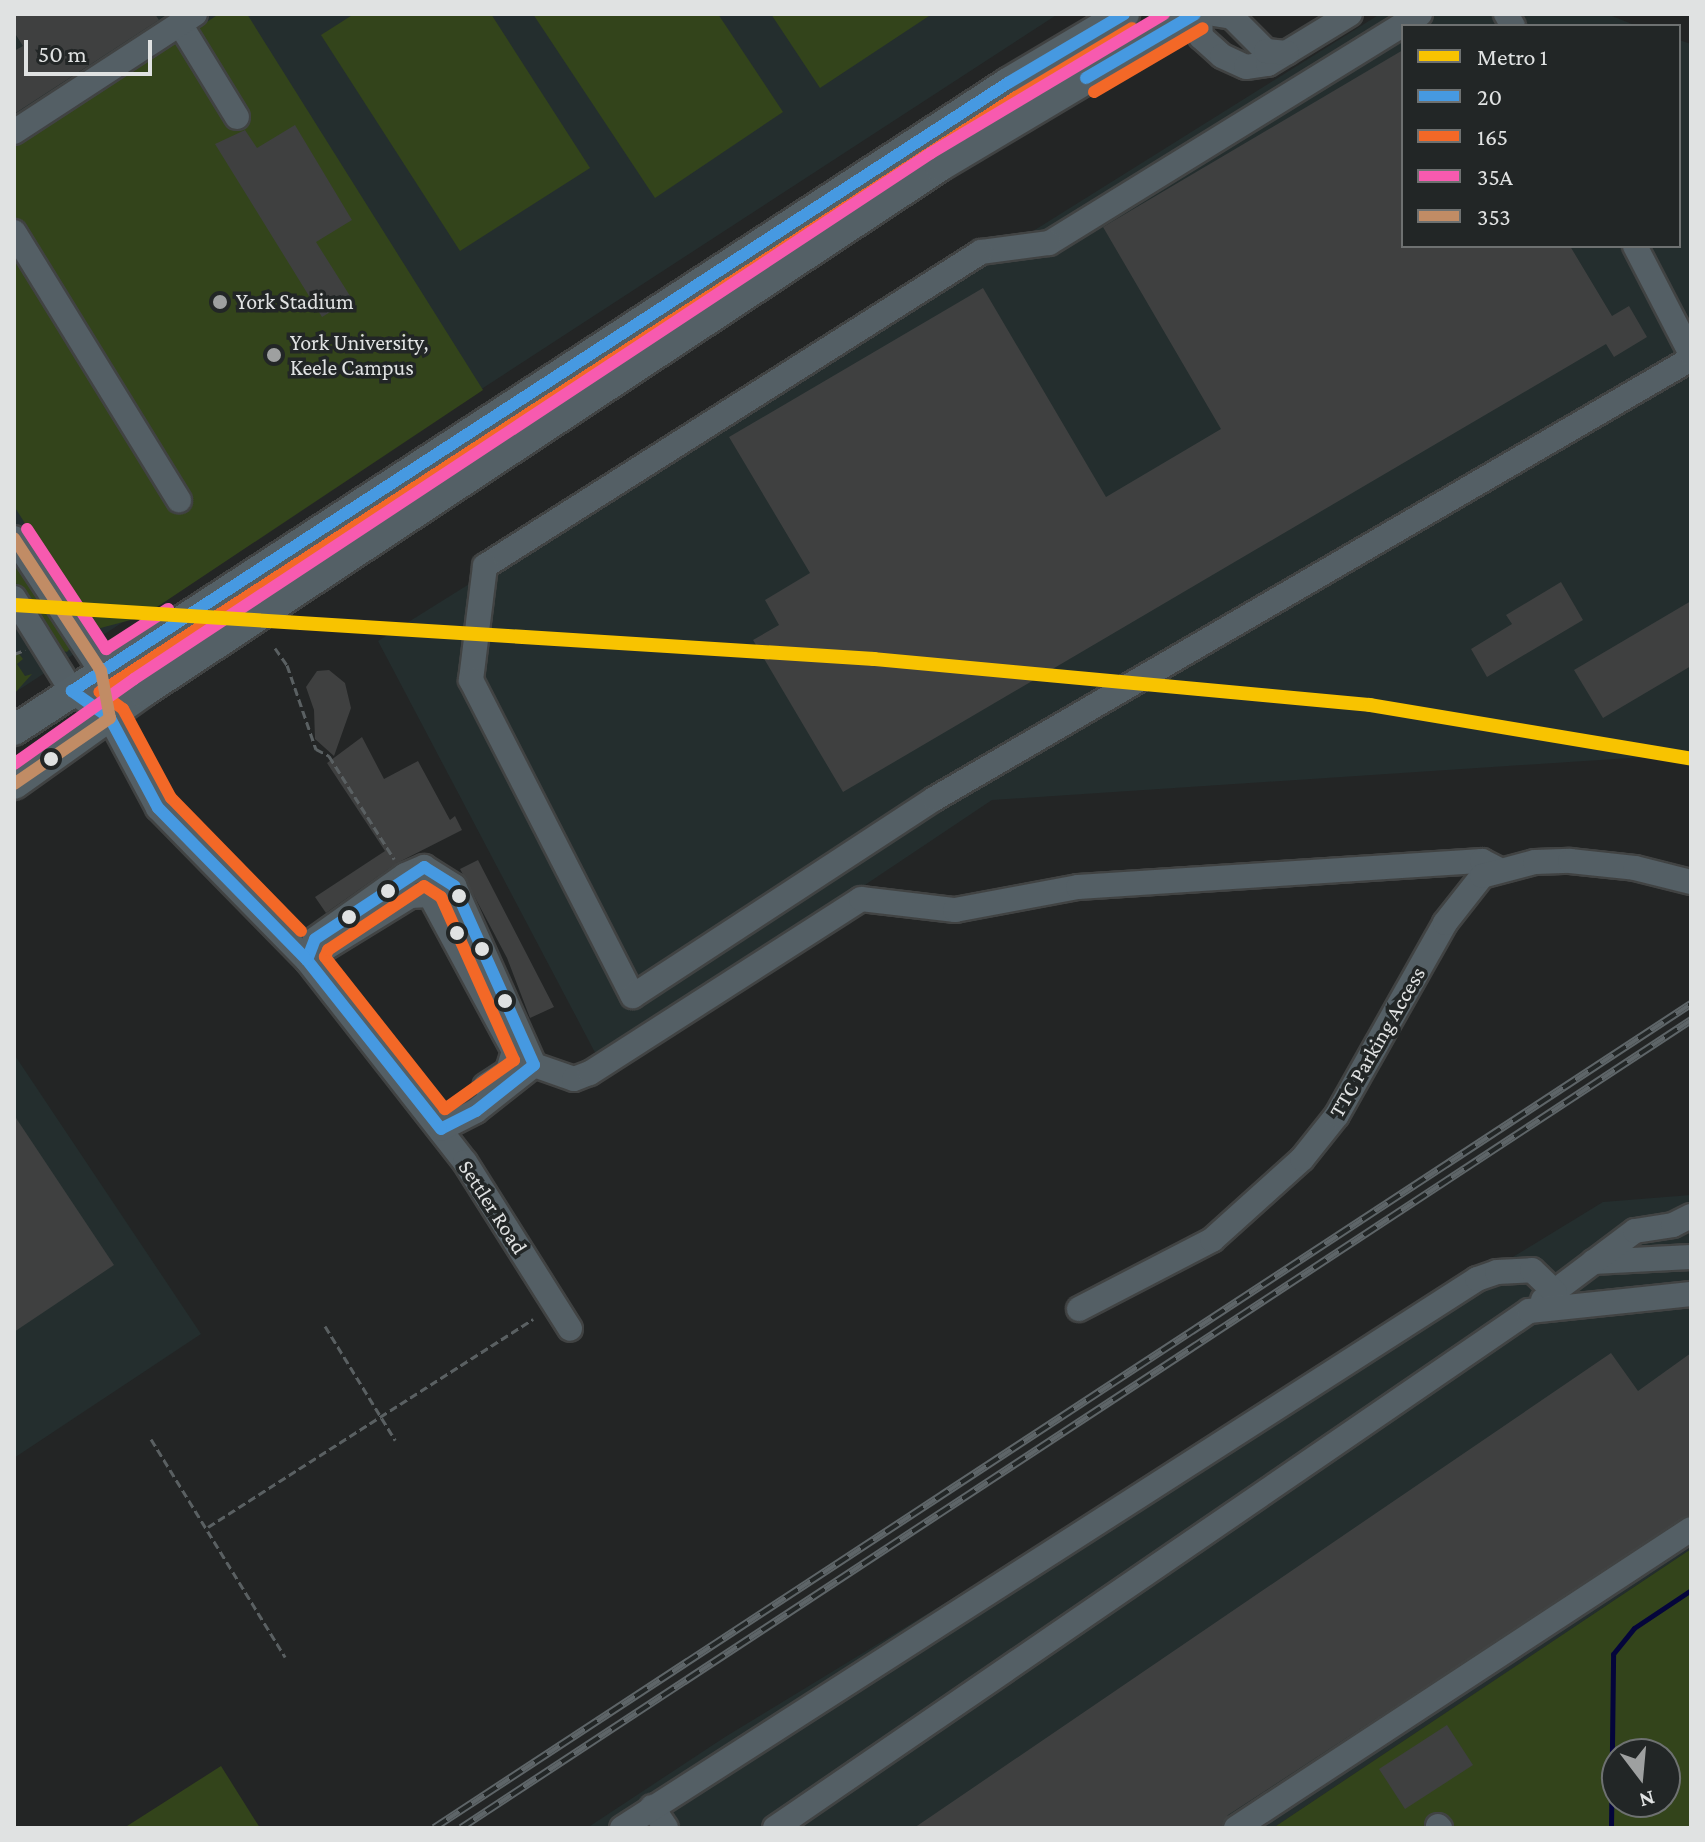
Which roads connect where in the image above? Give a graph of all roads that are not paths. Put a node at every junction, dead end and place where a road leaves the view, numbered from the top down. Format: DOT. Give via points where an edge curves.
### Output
graph roads {
  1 [pos="1124,14"];
  2 [pos="1197,14"];
  3 [pos="1214,14"];
  4 [pos="1350,14"];
  5 [pos="1413,16"];
  6 [pos="187,19"];
  7 [pos="1287,53"];
  8 [pos="237,117"];
  9 [pos="14,132"];
  10 [pos="14,232"];
  11 [pos="1636,248"];
  12 [pos="1691,356"];
  13 [pos="179,500"];
  14 [pos="14,538"];
  15 [pos="14,598"];
  16 [pos="101,671"];
  17 [pos="72,691"];
  18 [pos="110,718"];
  19 [pos="14,730"];
  20 [pos="14,784"];
  21 [pos="1498,869"];
  22 [pos="1691,882"];
  23 [pos="307,960"];
  24 [pos="534,1065"];
  25 [pos="441,1129"];
  26 [pos="1691,1216"];
  27 [pos="1691,1257"];
  28 [pos="1593,1262"];
  29 [pos="1555,1292"];
  30 [pos="1691,1294"];
  31 [pos="1079,1309"];
  32 [pos="1529,1311"];
  33 [pos="570,1329"];
  34 [pos="1691,1529"];
  35 [pos="652,1807"];
  36 [pos="622,1828"];
  37 [pos="666,1828"];
  38 [pos="775,1828"];
  39 [pos="1236,1828"];
  1 -- 16 [label="main road" via="995,91"];
  2 -- 7 [label="street" via="1201,37 1235,63 1268,64"];
  2 -- 18 [label="main road" via="940,166"];
  3 -- 7 [label="street" via="1232,17 1266,51"];
  4 -- 7 [label="street"];
  5 -- 12 [label="street" via="1049,243 981,252 485,566 471,680 633,996 934,799"];
  6 -- 8 [label="street"];
  6 -- 9 [label="street"];
  10 -- 13 [label="street"];
  11 -- 12 [label="street"];
  14 -- 16 [label="street"];
  15 -- 17 [label="street"];
  16 -- 17 [label="main road"];
  16 -- 18 [label="street"];
  17 -- 18 [label="street"];
  17 -- 19 [label="main road"];
  18 -- 20 [label="main road"];
  18 -- 23 [label="street, Settler Road" via="158,808"];
  21 -- 22 [label="street, TTC Parking Access" via="1535,862 1600,862"];
  21 -- 24 [label="street" via="1482,861 1078,887 955,910 861,899 590,1073 574,1079"];
  21 -- 31 [label="street, TTC Parking Access" via="1466,891 1337,1115 1302,1159 1212,1240"];
  23 -- 24 [label="street" via="315,939 424,867 454,886"];
  23 -- 25 [label="street, Settler Road"];
  23 -- 25 [label="street" via="410,896 430,895 438,904 515,1059 508,1071 457,1105"];
  24 -- 25 [label="street" via="476,1111"];
  25 -- 33 [label="street, Settler Road"];
  26 -- 28 [label="street" via="1673,1225 1635,1231"];
  27 -- 28 [label="street"];
  28 -- 29 [label="street"];
  29 -- 32 [label="street"];
  29 -- 35 [label="street" via="1532,1270 1477,1279"];
  30 -- 32 [label="street"];
  32 -- 38 [label="street"];
  34 -- 39 [label="street"];
  35 -- 36 [label="street"];
  35 -- 37 [label="street"];
}
